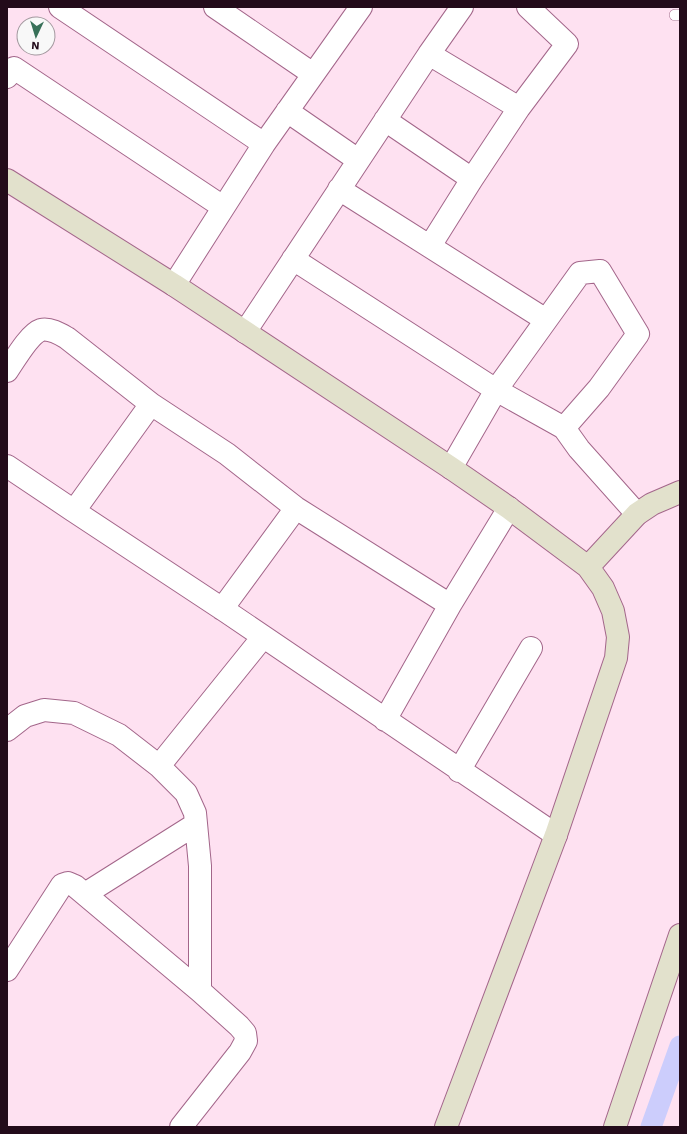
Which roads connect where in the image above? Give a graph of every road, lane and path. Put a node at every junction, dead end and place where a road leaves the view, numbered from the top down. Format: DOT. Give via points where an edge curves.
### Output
graph roads {
  1 [pos="60,7"];
  2 [pos="215,7"];
  3 [pos="462,7"];
  4 [pos="528,7"];
  5 [pos="359,8"];
  6 [pos="429,54"];
  7 [pos="314,74"];
  8 [pos="7,77"];
  9 [pos="519,108"];
  10 [pos="287,111"];
  11 [pos="385,120"];
  12 [pos="264,144"];
  13 [pos="358,160"];
  14 [pos="472,179"];
  15 [pos="7,181"];
  16 [pos="339,189"];
  17 [pos="223,207"];
  18 [pos="430,246"];
  19 [pos="293,259"];
  20 [pos="174,285"];
  21 [pos="546,320"];
  22 [pos="244,332"];
  23 [pos="7,371"];
  24 [pos="496,390"];
  25 [pos="151,404"];
  26 [pos="564,428"];
  27 [pos="7,466"];
  28 [pos="451,468"];
  29 [pos="680,492"];
  30 [pos="296,508"];
  31 [pos="509,508"];
  32 [pos="74,511"];
  33 [pos="637,514"];
  34 [pos="588,567"];
  35 [pos="450,605"];
  36 [pos="222,609"];
  37 [pos="263,637"];
  38 [pos="531,648"];
  39 [pos="385,720"];
  40 [pos="7,730"];
  41 [pos="159,766"];
  42 [pos="459,770"];
  43 [pos="196,824"];
  44 [pos="556,836"];
  45 [pos="84,894"];
  46 [pos="680,935"];
  47 [pos="7,970"];
  48 [pos="200,991"];
  49 [pos="181,1127"];
  50 [pos="446,1127"];
  51 [pos="615,1127"];
  1 -- 12 [label="street"];
  2 -- 7 [label="street"];
  3 -- 6 [label="street"];
  4 -- 9 [label="street" via="567,44"];
  5 -- 7 [label="street"];
  6 -- 9 [label="street"];
  6 -- 11 [label="street"];
  7 -- 10 [label="street"];
  8 -- 17 [label="street" via="14,68"];
  9 -- 14 [label="street"];
  10 -- 12 [label="street"];
  10 -- 13 [label="street"];
  11 -- 13 [label="street"];
  11 -- 14 [label="street"];
  12 -- 17 [label="street"];
  13 -- 16 [label="street"];
  14 -- 18 [label="street"];
  15 -- 20 [label="street"];
  16 -- 18 [label="street"];
  16 -- 19 [label="street"];
  17 -- 20 [label="street"];
  18 -- 21 [label="street"];
  19 -- 22 [label="street"];
  19 -- 24 [label="street"];
  20 -- 22 [label="street"];
  21 -- 24 [label="street"];
  21 -- 26 [label="street" via="580,273 600,271 638,334 599,388"];
  22 -- 28 [label="street"];
  23 -- 25 [label="street" via="31,337 41,330 55,331"];
  24 -- 26 [label="street"];
  24 -- 28 [label="street"];
  25 -- 30 [label="street" via="227,454"];
  25 -- 32 [label="street"];
  26 -- 33 [label="street" via="579,449"];
  27 -- 32 [label="street"];
  28 -- 31 [label="street"];
  29 -- 33 [label="street" via="652,504"];
  30 -- 35 [label="street"];
  30 -- 36 [label="street"];
  31 -- 34 [label="street"];
  31 -- 35 [label="street"];
  32 -- 36 [label="street"];
  33 -- 34 [label="street"];
  34 -- 44 [label="street" via="603,588 613,611 618,637 616,658"];
  35 -- 39 [label="street"];
  36 -- 37 [label="street"];
  37 -- 39 [label="street"];
  37 -- 41 [label="street"];
  38 -- 42 [label="street"];
  39 -- 42 [label="street"];
  40 -- 41 [label="street" via="25,716 44,710 74,713 119,735"];
  41 -- 43 [label="street" via="186,793 195,813"];
  42 -- 44 [label="street"];
  43 -- 45 [label="street"];
  43 -- 48 [label="street" via="200,866"];
  44 -- 50 [label="street"];
  45 -- 47 [label="street" via="76,886 68,883 62,885"];
  45 -- 48 [label="street"];
  46 -- 51 [label="street"];
  48 -- 49 [label="street" via="239,1026 245,1033 246,1041"];
}
